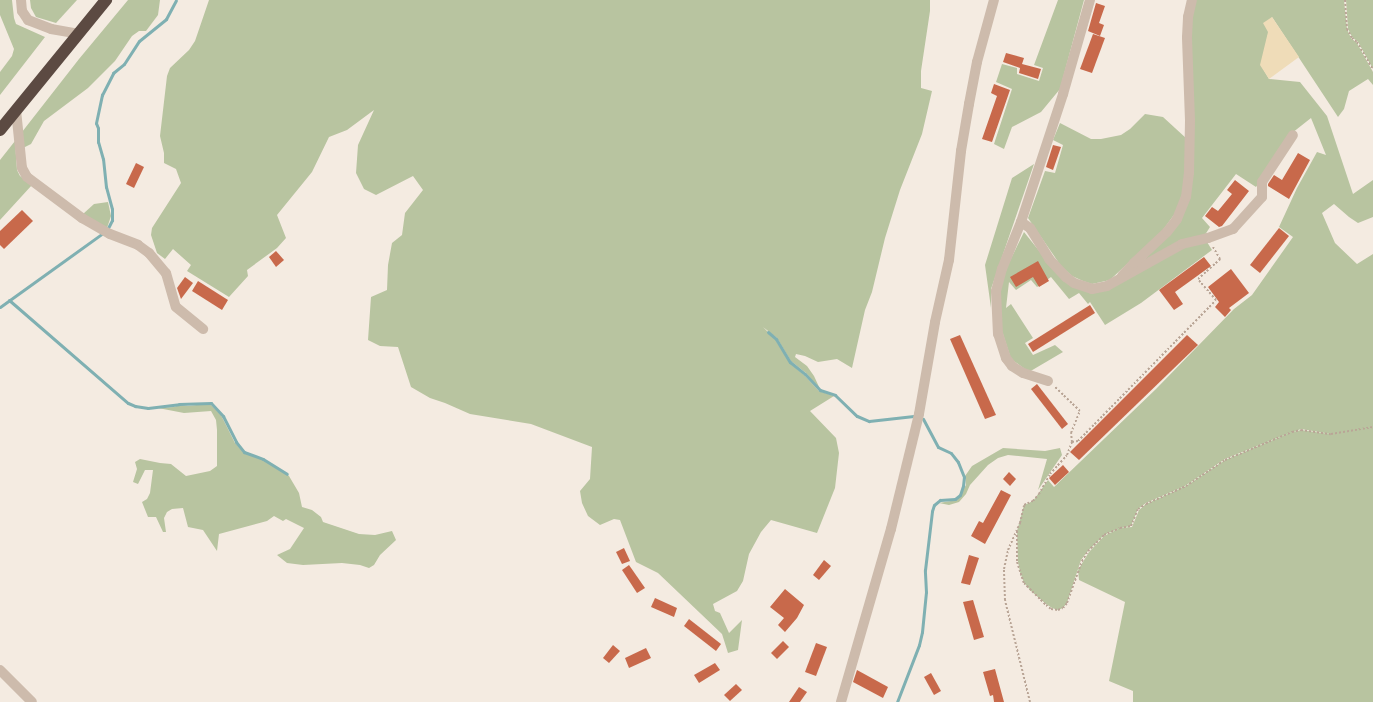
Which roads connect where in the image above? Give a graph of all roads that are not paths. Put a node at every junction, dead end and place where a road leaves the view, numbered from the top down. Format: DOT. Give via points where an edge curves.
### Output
graph roads {
  1 [pos="21,0"];
  2 [pos="106,0"];
  3 [pos="994,0"];
  4 [pos="1090,0"];
  5 [pos="1192,0"];
  6 [pos="78,34"];
  7 [pos="16,110"];
  8 [pos="0,130"];
  9 [pos="1293,135"];
  10 [pos="1022,222"];
  11 [pos="1117,282"];
  12 [pos="203,329"];
  13 [pos="1048,381"];
  14 [pos="0,670"];
  15 [pos="32,702"];
  16 [pos="841,702"];
  1 -- 6 [label="street" via="22,12 28,20 51,29"];
  2 -- 6 [label="highway"];
  3 -- 16 [label="street" via="977,62 969,104 949,260 918,414 891,529"];
  4 -- 10 [label="street"];
  5 -- 11 [label="street" via="1187,37 1190,120 1186,197 1177,219 1167,232"];
  6 -- 7 [label="highway"];
  7 -- 8 [label="highway"];
  7 -- 12 [label="street" via="22,168 28,177 82,218 149,253 166,273 176,306"];
  9 -- 11 [label="street" via="1262,182 1262,197 1234,229 1182,244"];
  10 -- 11 [label="street" via="1030,228 1048,259 1074,283 1092,289"];
  10 -- 13 [label="street" via="1002,269 996,291 998,334 1003,352 1012,366 1023,373"];
  14 -- 15 [label="street"];
}
